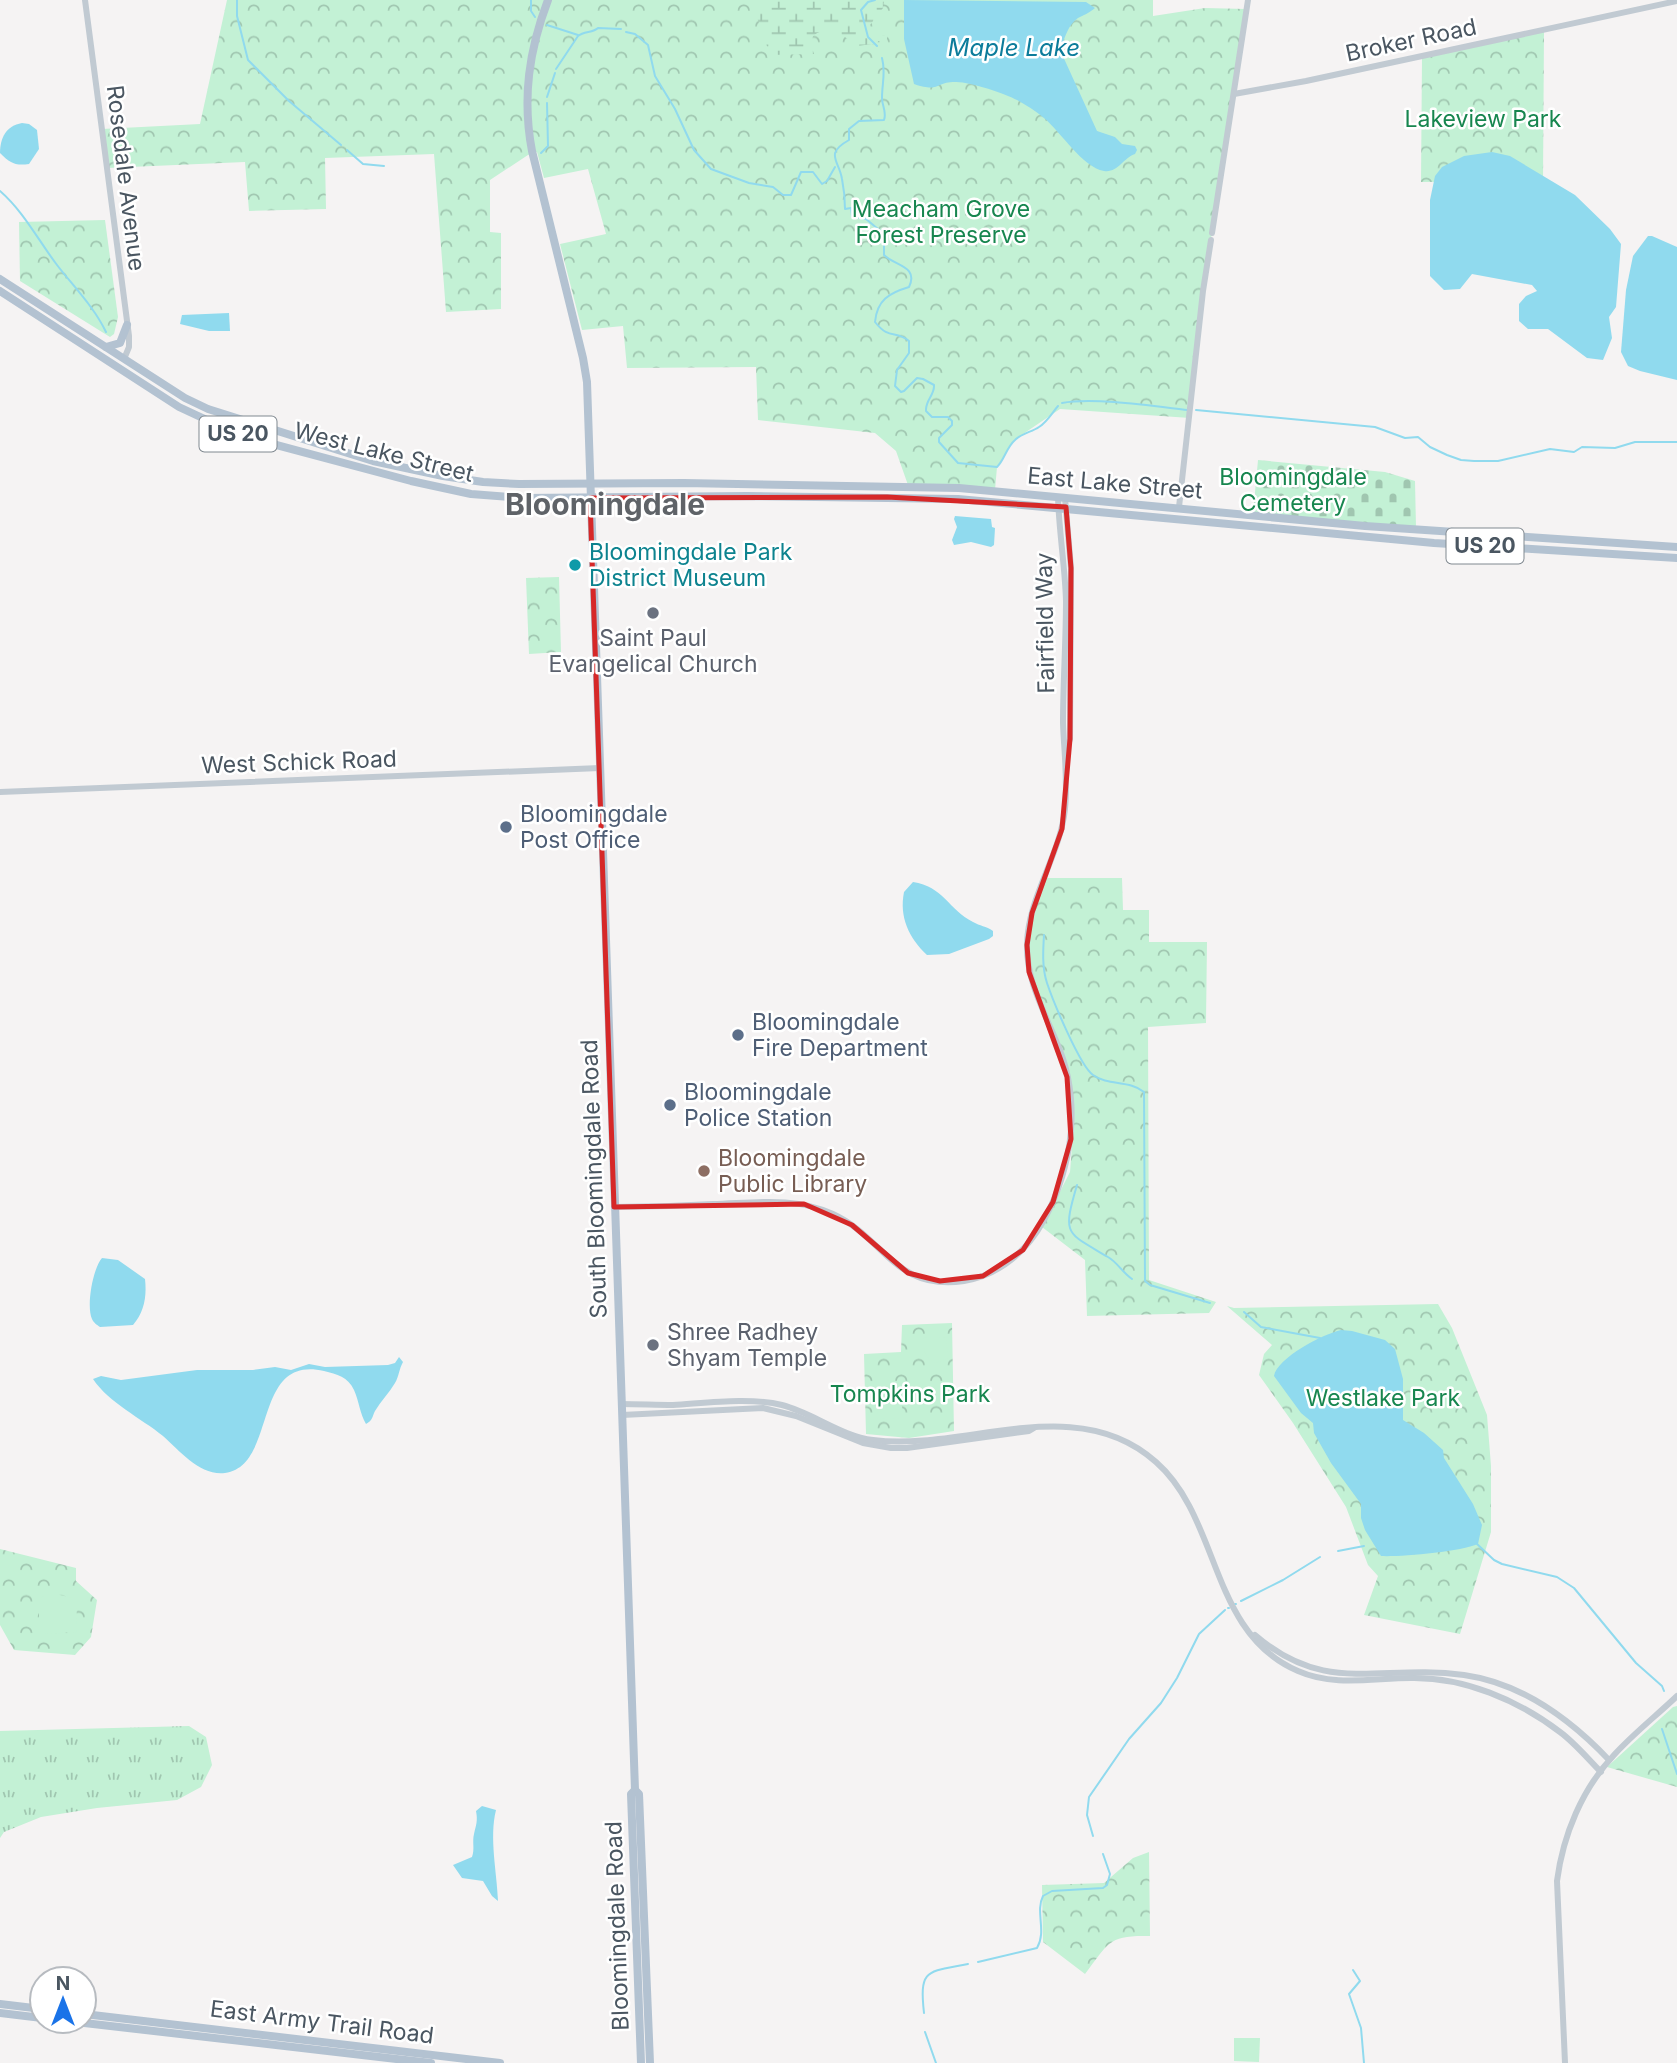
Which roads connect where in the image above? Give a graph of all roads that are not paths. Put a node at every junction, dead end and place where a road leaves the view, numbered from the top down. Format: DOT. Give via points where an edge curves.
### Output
graph roads {
  1 [pos="85,0"];
  2 [pos="548,0"];
  3 [pos="1248,0"];
  4 [pos="1677,1"];
  5 [pos="1234,94"];
  6 [pos="0,279"];
  7 [pos="0,291"];
  8 [pos="128,325"];
  9 [pos="106,347"];
  10 [pos="124,359"];
  11 [pos="118,368"];
  12 [pos="590,484"];
  13 [pos="762,485"];
  14 [pos="747,496"];
  15 [pos="590,498"];
  16 [pos="1061,502"];
  17 [pos="1179,507"];
  18 [pos="1677,547"];
  19 [pos="1677,558"];
  20 [pos="600,768"];
  21 [pos="0,792"];
  22 [pos="614,1208"];
  23 [pos="621,1404"];
  24 [pos="622,1415"];
  25 [pos="1034,1428"];
  26 [pos="1245,1627"];
  27 [pos="1677,1697"];
  28 [pos="1609,1760"];
  29 [pos="1601,1772"];
  30 [pos="635,1790"];
  31 [pos="642,1872"];
  32 [pos="0,2004"];
  33 [pos="28,2007"];
  34 [pos="0,2012"];
  35 [pos="28,2016"];
  36 [pos="98,2016"];
  37 [pos="98,2022"];
  38 [pos="140,2024"];
  39 [pos="431,2063"];
  40 [pos="500,2063"];
  41 [pos="641,2063"];
  42 [pos="650,2063"];
  43 [pos="1566,2063"];
  1 -- 8 [label="street, Rosedale Avenue"];
  2 -- 12 [label="main road, South Bloomingdale Road" via="529,68 528,126 585,367"];
  3 -- 5 [label="street"];
  4 -- 5 [label="street, Broker Road"];
  5 -- 17 [label="street" via="1203,291"];
  6 -- 9 [label="main road, West Lake Street / US 20"];
  7 -- 11 [label="main road, West Lake Street / US 20"];
  8 -- 9 [label="main road" via="120,343"];
  8 -- 10 [label="street, Rosedale Avenue" via="129,347"];
  9 -- 10 [label="main road, West Lake Street / US 20"];
  10 -- 11 [label="main road"];
  10 -- 12 [label="main road, West Lake Street / US 20" via="208,409 373,461 483,482"];
  11 -- 15 [label="main road, West Lake Street / US 20" via="179,407 239,435 471,494"];
  12 -- 13 [label="main road, East Lake Street / US 20"];
  12 -- 15 [label="main road, South Bloomingdale Road"];
  13 -- 14 [label="main road"];
  13 -- 16 [label="main road, East Lake Street / US 20" via="947,488"];
  14 -- 15 [label="main road, East Lake Street / US 20"];
  14 -- 16 [label="main road, East Lake Street / US 20"];
  15 -- 20 [label="main road, South Bloomingdale Road"];
  16 -- 17 [label="main road, East Lake Street / US 20"];
  16 -- 19 [label="main road, East Lake Street / US 20" via="1434,543"];
  16 -- 22 [label="street, Fairfield Way" via="1072,603 1066,795 1062,830 1032,913 1027,950 1029,972 1068,1077 1071,1139 1053,1202 1033,1239 1007,1264 983,1276 940,1281 908,1273 852,1225 804,1204"];
  17 -- 18 [label="main road, East Lake Street / US 20" via="1388,528"];
  20 -- 21 [label="street, West Schick Road"];
  20 -- 22 [label="main road, South Bloomingdale Road"];
  22 -- 23 [label="main road, South Bloomingdale Road"];
  23 -- 24 [label="main road, South Bloomingdale Road"];
  23 -- 25 [label="street" via="766,1402 870,1440"];
  24 -- 25 [label="street" via="763,1408 863,1443 891,1448"];
  24 -- 30 [label="main road, South Bloomingdale Road"];
  25 -- 26 [label="street" via="1057,1426 1104,1433 1158,1463 1186,1501"];
  26 -- 28 [label="street" via="1274,1651 1323,1672 1432,1672 1466,1675 1508,1688 1557,1715"];
  26 -- 29 [label="street" via="1270,1655 1321,1678 1423,1678 1491,1693 1560,1732"];
  27 -- 28 [label="street"];
  28 -- 29 [label="street"];
  29 -- 43 [label="street" via="1583,1797 1560,1856 1557,1881"];
  30 -- 31 [label="main road, South Bloomingdale Road" via="639,1794"];
  30 -- 41 [label="main road, Bloomingdale Road" via="631,1794"];
  31 -- 42 [label="main road, Bloomingdale Road"];
  32 -- 33 [label="main road"];
  34 -- 35 [label="main road"];
  36 -- 38 [label="main road"];
  37 -- 38 [label="main road"];
  38 -- 39 [label="main road, East Army Trail Road"];
  38 -- 40 [label="main road, East Army Trail Road"];
}
